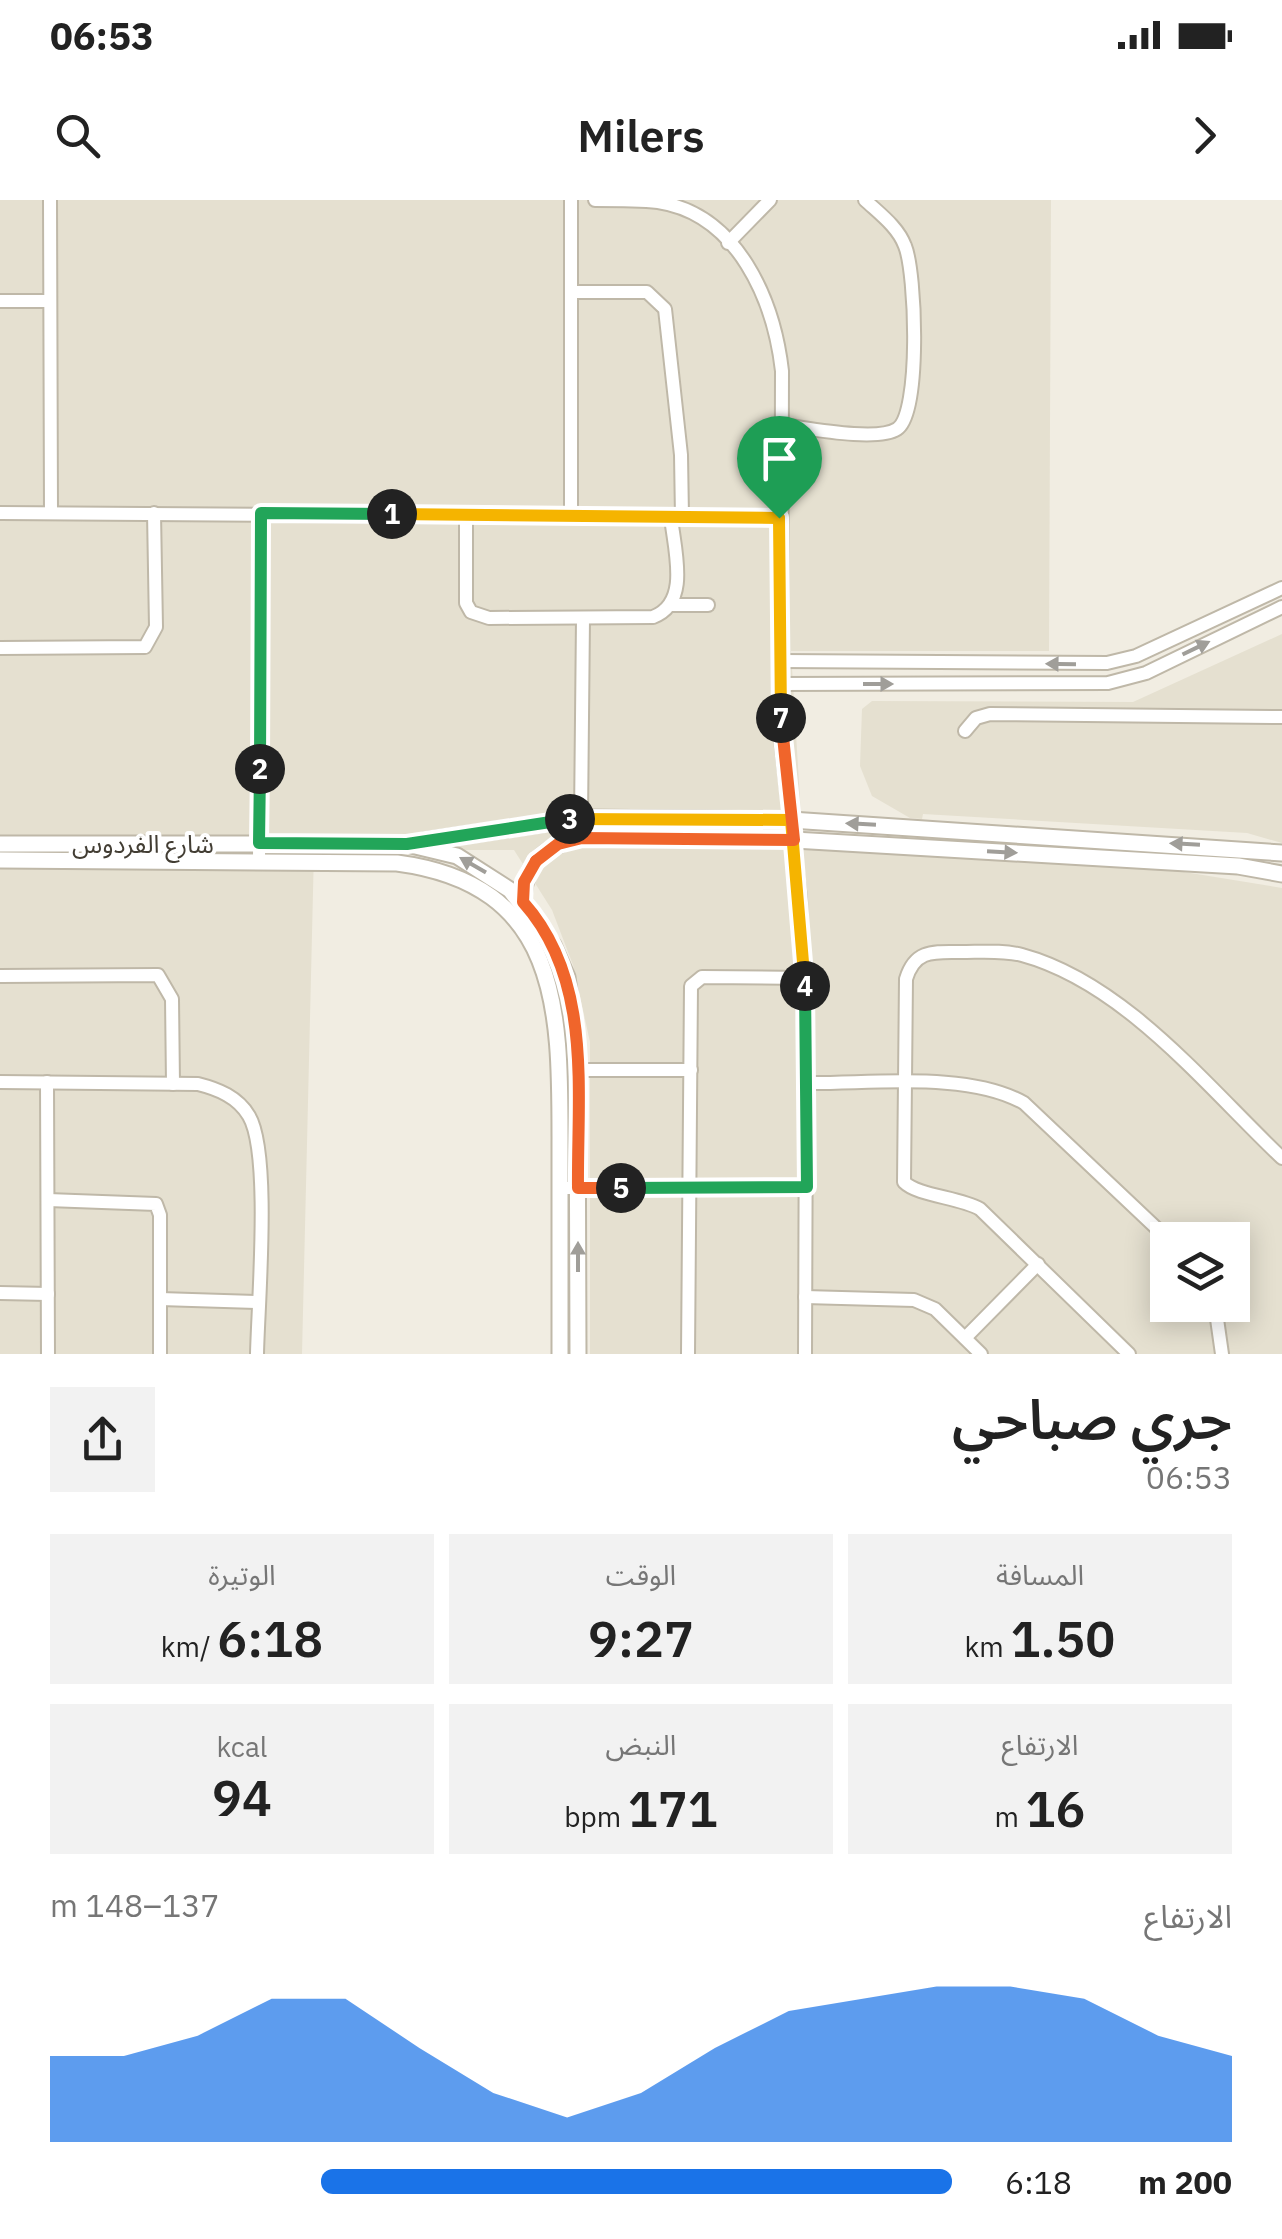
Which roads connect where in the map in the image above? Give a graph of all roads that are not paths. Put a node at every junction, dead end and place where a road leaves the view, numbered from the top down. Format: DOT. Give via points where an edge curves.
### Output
graph roads {
  1 [pos="50,200"];
  2 [pos="571,200"];
  3 [pos="595,200"];
  4 [pos="770,200"];
  5 [pos="865,200"];
  6 [pos="728,243"];
  7 [pos="571,292"];
  8 [pos="50,301"];
  9 [pos="0,302"];
  10 [pos="782,425"];
  11 [pos="0,513"];
  12 [pos="51,513"];
  13 [pos="154,513"];
  14 [pos="261,513"];
  15 [pos="466,514"];
  16 [pos="571,516"];
  17 [pos="677,517"];
  18 [pos="779,518"];
  19 [pos="1282,588"];
  20 [pos="708,604"];
  21 [pos="672,605"];
  22 [pos="1282,607"];
  23 [pos="583,618"];
  24 [pos="0,648"];
  25 [pos="781,661"];
  26 [pos="781,684"];
  27 [pos="1282,717"];
  28 [pos="964,730"];
  29 [pos="581,818"];
  30 [pos="791,820"];
  31 [pos="794,840"];
  32 [pos="259,843"];
  33 [pos="0,844"];
  34 [pos="407,844"];
  35 [pos="1282,854"];
  36 [pos="0,860"];
  37 [pos="260,860"];
  38 [pos="1282,874"];
  39 [pos="523,902"];
  40 [pos="0,976"];
  41 [pos="805,978"];
  42 [pos="577,1070"];
  43 [pos="691,1070"];
  44 [pos="0,1082"];
  45 [pos="47,1082"];
  46 [pos="806,1083"];
  47 [pos="173,1084"];
  48 [pos="905,1084"];
  49 [pos="1282,1158"];
  50 [pos="690,1187"];
  51 [pos="807,1187"];
  52 [pos="560,1188"];
  53 [pos="578,1188"];
  54 [pos="48,1200"];
  55 [pos="1150,1222"];
  56 [pos="1038,1264"];
  57 [pos="0,1294"];
  58 [pos="48,1294"];
  59 [pos="805,1297"];
  60 [pos="160,1299"];
  61 [pos="258,1302"];
  62 [pos="1217,1322"];
  63 [pos="965,1338"];
  64 [pos="48,1354"];
  65 [pos="160,1354"];
  66 [pos="257,1354"];
  67 [pos="560,1354"];
  68 [pos="578,1354"];
  69 [pos="688,1354"];
  70 [pos="805,1354"];
  71 [pos="980,1354"];
  72 [pos="1129,1354"];
  73 [pos="1222,1354"];
  1 -- 8 [label="street"];
  2 -- 7 [label="street"];
  3 -- 6 [label="street" via="659,202 689,212"];
  4 -- 6 [label="street"];
  5 -- 10 [label="street" via="892,225 908,253 909,412 884,434"];
  6 -- 10 [label="street" via="769,305 782,371"];
  7 -- 16 [label="street"];
  7 -- 17 [label="street" via="647,292 665,309 681,455"];
  8 -- 9 [label="street"];
  8 -- 12 [label="street"];
  10 -- 18 [label="street"];
  11 -- 12 [label="street"];
  12 -- 13 [label="street"];
  13 -- 14 [label="street"];
  13 -- 24 [label="street" via="156,627 145,647"];
  14 -- 15 [label="street"];
  14 -- 32 [label="street"];
  15 -- 16 [label="street"];
  15 -- 23 [label="street" via="465,594 471,612 489,618"];
  16 -- 17 [label="street"];
  17 -- 18 [label="street"];
  17 -- 21 [label="street"];
  18 -- 25 [label="street"];
  19 -- 25 [label="street, one-way" via="1107,664"];
  20 -- 21 [label="street"];
  21 -- 23 [label="street" via="653,618"];
  26 -- 22 [label="street, one-way" via="1120,682"];
  23 -- 29 [label="street"];
  25 -- 26 [label="street"];
  26 -- 30 [label="street"];
  27 -- 28 [label="street" via="990,714"];
  29 -- 30 [label="street"];
  29 -- 34 [label="street"];
  30 -- 31 [label="street"];
  35 -- 30 [label="street, one-way"];
  31 -- 38 [label="street, one-way"];
  31 -- 39 [label="street" via="568,840 533,864"];
  31 -- 41 [label="street"];
  32 -- 33 [label="street, شارع الفردوس"];
  32 -- 34 [label="street, شارع الفردوس"];
  32 -- 37 [label="street"];
  39 -- 34 [label="street, شارع الفردوس, one-way" via="457,856"];
  36 -- 37 [label="street, شارع الفردوس"];
  37 -- 52 [label="street, شارع الفردوس" via="424,867 452,874 502,907 538,954 557,1014"];
  39 -- 42 [label="street, شارع الفردوس" via="567,977"];
  40 -- 47 [label="street" via="158,975 172,1000"];
  41 -- 43 [label="street" via="695,979"];
  41 -- 46 [label="street"];
  42 -- 43 [label="street"];
  42 -- 53 [label="street, شارع الفردوس"];
  43 -- 50 [label="street"];
  44 -- 45 [label="street"];
  45 -- 47 [label="street"];
  45 -- 54 [label="street"];
  46 -- 48 [label="street"];
  46 -- 51 [label="street"];
  47 -- 61 [label="street" via="218,1090 251,1119 259,1157"];
  48 -- 49 [label="street" via="906,978 920,954 1022,955 1122,1005"];
  48 -- 55 [label="street" via="985,1086 1024,1103"];
  48 -- 56 [label="street" via="904,1182 980,1209"];
  50 -- 51 [label="street"];
  50 -- 53 [label="street"];
  50 -- 69 [label="street"];
  51 -- 59 [label="street"];
  52 -- 53 [label="street"];
  52 -- 67 [label="street, شارع الفردوس"];
  68 -- 53 [label="street, شارع الفردوس, one-way"];
  54 -- 58 [label="street"];
  54 -- 60 [label="street" via="156,1204"];
  56 -- 63 [label="street"];
  56 -- 72 [label="street"];
  57 -- 58 [label="street"];
  58 -- 64 [label="street"];
  59 -- 63 [label="street" via="914,1300 935,1309"];
  59 -- 70 [label="street"];
  60 -- 61 [label="street"];
  60 -- 65 [label="street"];
  61 -- 66 [label="street"];
  62 -- 73 [label="street"];
  63 -- 71 [label="street"];
}
